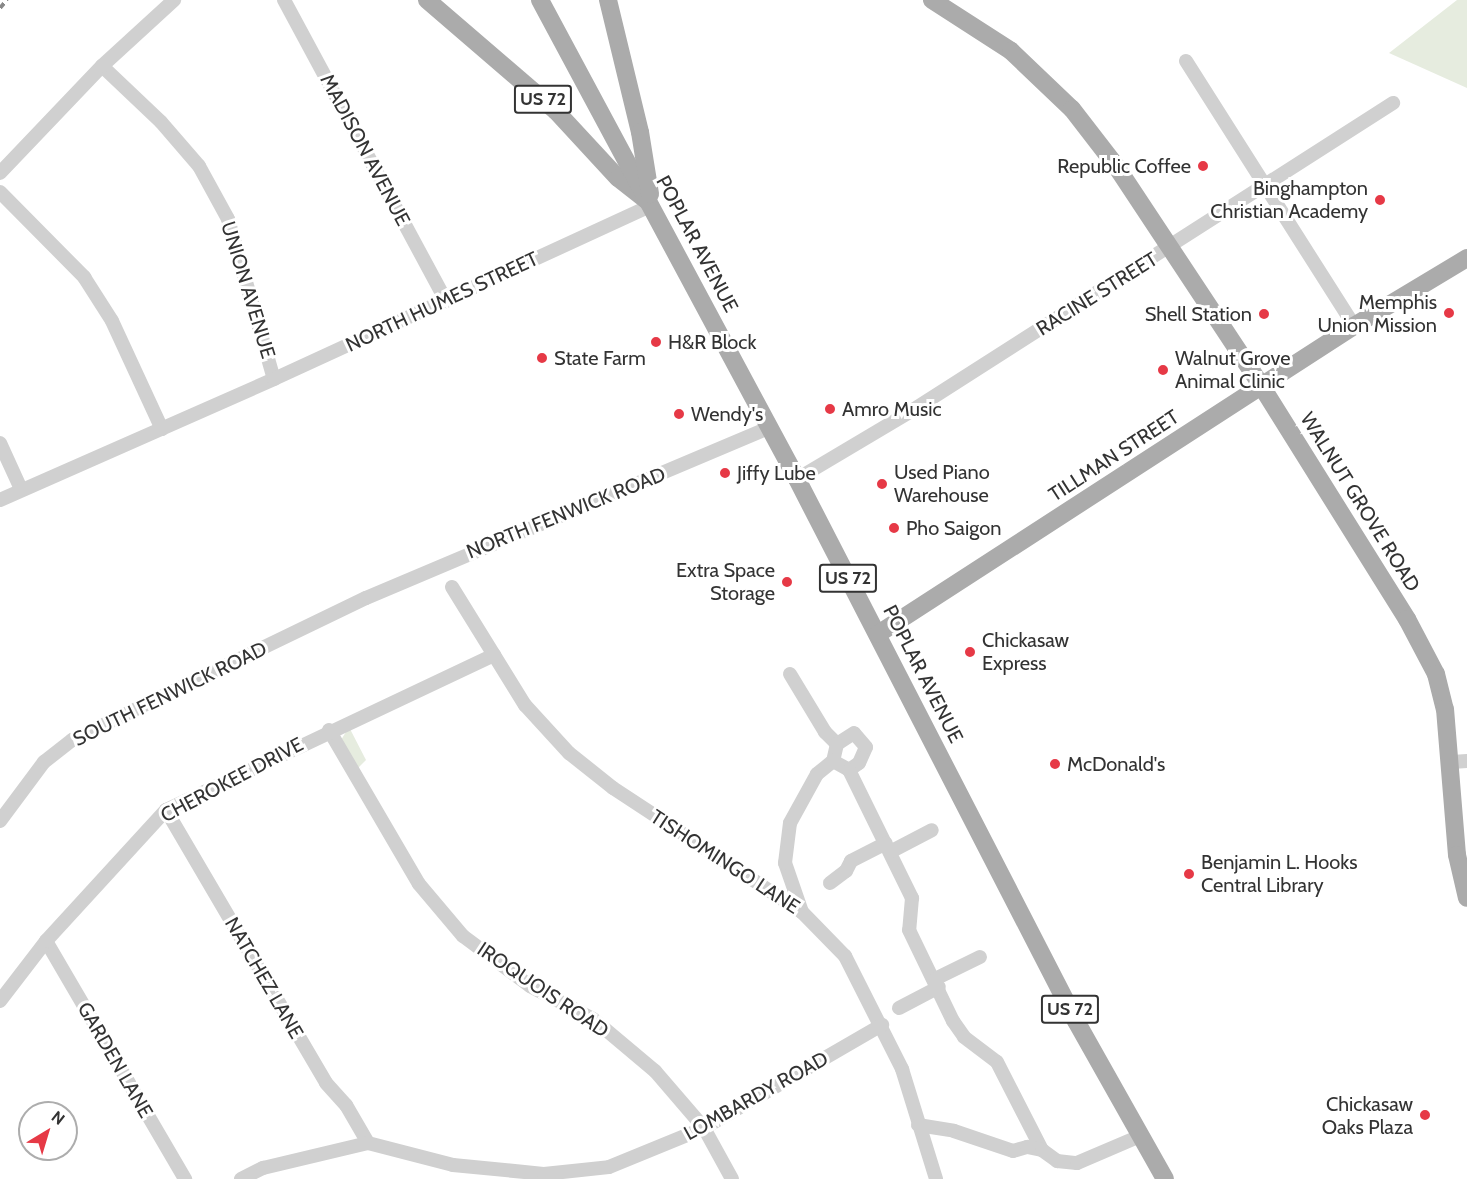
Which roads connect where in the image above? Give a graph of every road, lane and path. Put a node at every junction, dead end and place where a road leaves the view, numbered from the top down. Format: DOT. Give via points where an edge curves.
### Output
graph roads {
  1 [pos="174,0"];
  2 [pos="284,0"];
  3 [pos="427,0"];
  4 [pos="608,0"];
  5 [pos="932,0"];
  6 [pos="542,4"];
  7 [pos="1186,61"];
  8 [pos="102,66"];
  9 [pos="1393,103"];
  10 [pos="0,173"];
  11 [pos="1265,185"];
  12 [pos="0,192"];
  13 [pos="652,205"];
  14 [pos="1170,247"];
  15 [pos="1467,258"];
  16 [pos="446,301"];
  17 [pos="1354,326"];
  18 [pos="274,380"];
  19 [pos="1262,387"];
  20 [pos="162,429"];
  21 [pos="767,429"];
  22 [pos="0,443"];
  23 [pos="797,479"];
  24 [pos="21,489"];
  25 [pos="0,500"];
  26 [pos="452,587"];
  27 [pos="366,598"];
  28 [pos="878,634"];
  29 [pos="494,655"];
  30 [pos="790,674"];
  31 [pos="329,730"];
  32 [pos="837,744"];
  33 [pos="833,761"];
  34 [pos="1459,761"];
  35 [pos="849,770"];
  36 [pos="166,810"];
  37 [pos="0,821"];
  38 [pos="932,830"];
  39 [pos="888,848"];
  40 [pos="830,883"];
  41 [pos="1467,898"];
  42 [pos="802,912"];
  43 [pos="46,941"];
  44 [pos="980,957"];
  45 [pos="937,983"];
  46 [pos="0,1001"];
  47 [pos="899,1008"];
  48 [pos="882,1025"];
  49 [pos="918,1125"];
  50 [pos="704,1128"];
  51 [pos="1140,1136"];
  52 [pos="368,1143"];
  53 [pos="1042,1150"];
  54 [pos="185,1179"];
  55 [pos="241,1179"];
  56 [pos="732,1179"];
  57 [pos="936,1179"];
  58 [pos="1165,1179"];
  1 -- 8 [label="street"];
  2 -- 16 [label="street, MADISON AVENUE"];
  3 -- 13 [label="main road, US 72" via="556,111 618,178"];
  4 -- 13 [label="main road, US 72" via="640,132"];
  5 -- 14 [label="main road, WALNUT GROVE ROAD" via="1011,51 1072,109"];
  6 -- 13 [label="main road, POPLAR AVENUE"];
  7 -- 11 [label="street"];
  8 -- 10 [label="street"];
  8 -- 18 [label="street, UNION AVENUE" via="200,166 228,219"];
  9 -- 11 [label="street, RACINE STREET"];
  11 -- 14 [label="street, RACINE STREET"];
  11 -- 17 [label="street"];
  12 -- 20 [label="street" via="84,277 112,321"];
  13 -- 16 [label="street, NORTH HUMES STREET"];
  13 -- 21 [label="main road, POPLAR AVENUE / US 72"];
  14 -- 19 [label="main road, WALNUT GROVE ROAD"];
  14 -- 23 [label="street, RACINE STREET"];
  15 -- 17 [label="main road, TILLMAN STREET"];
  16 -- 18 [label="street, NORTH HUMES STREET"];
  17 -- 19 [label="main road, TILLMAN STREET"];
  18 -- 20 [label="street, NORTH HUMES STREET"];
  19 -- 28 [label="main road, TILLMAN STREET"];
  19 -- 34 [label="main road, WALNUT GROVE ROAD" via="1407,619 1436,674"];
  20 -- 24 [label="street, NORTH HUMES STREET"];
  21 -- 23 [label="main road, POPLAR AVENUE / US 72"];
  21 -- 27 [label="street, NORTH FENWICK ROAD"];
  22 -- 24 [label="street"];
  23 -- 28 [label="main road, POPLAR AVENUE / US 72"];
  24 -- 25 [label="street, NORTH HUMES STREET"];
  26 -- 29 [label="street, TISHOMINGO LANE"];
  27 -- 37 [label="street, SOUTH FENWICK ROAD" via="72,740 44,762"];
  28 -- 51 [label="main road, POPLAR AVENUE / US 72" via="1076,1021"];
  29 -- 31 [label="street, CHEROKEE DRIVE"];
  29 -- 42 [label="street, TISHOMINGO LANE" via="533,715 583,766"];
  30 -- 32 [label="street" via="825,732"];
  31 -- 36 [label="street, CHEROKEE DRIVE"];
  31 -- 50 [label="street, IROQUOIS ROAD" via="419,884 463,936 530,986 593,1019 655,1071"];
  32 -- 33 [label="street"];
  32 -- 35 [label="street" via="854,733 866,747"];
  33 -- 35 [label="street"];
  33 -- 42 [label="street" via="816,774 790,823 785,862"];
  34 -- 41 [label="main road, WALNUT GROVE ROAD" via="1457,855"];
  35 -- 39 [label="street"];
  36 -- 43 [label="street, CHEROKEE DRIVE"];
  36 -- 52 [label="street, NATCHEZ LANE" via="326,1083 346,1105"];
  38 -- 39 [label="street"];
  39 -- 40 [label="street" via="851,861 846,871"];
  39 -- 45 [label="street" via="912,898 909,930"];
  42 -- 48 [label="street, TISHOMINGO LANE" via="845,956"];
  43 -- 46 [label="street, CHEROKEE DRIVE"];
  43 -- 54 [label="street, GARDEN LANE"];
  44 -- 45 [label="street"];
  45 -- 47 [label="street"];
  45 -- 53 [label="street" via="964,1037 997,1062"];
  48 -- 49 [label="street, TISHOMINGO LANE" via="902,1069"];
  48 -- 50 [label="street, LOMBARDY ROAD"];
  49 -- 53 [label="street" via="954,1131 1013,1151 1026,1147"];
  49 -- 57 [label="street, TISHOMINGO LANE"];
  50 -- 52 [label="street, LOMBARDY ROAD" via="609,1167 544,1173 453,1164"];
  50 -- 56 [label="street, IROQUOIS ROAD"];
  51 -- 53 [label="street" via="1077,1164 1057,1161"];
  51 -- 58 [label="main road, POPLAR AVENUE / US 72"];
  52 -- 55 [label="street, LOMBARDY ROAD" via="263,1168"];
}
